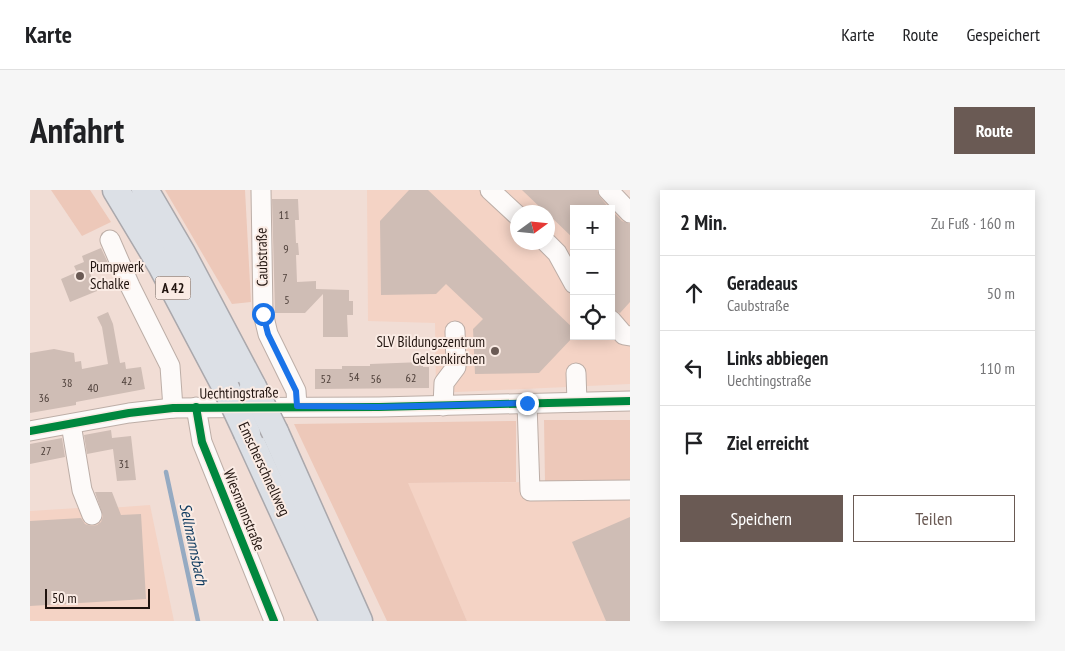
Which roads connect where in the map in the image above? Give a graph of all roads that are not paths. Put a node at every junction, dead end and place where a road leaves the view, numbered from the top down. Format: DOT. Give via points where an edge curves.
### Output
graph roads {
  1 [pos="116,190"];
  2 [pos="145,190"];
  3 [pos="261,190"];
  4 [pos="490,190"];
  5 [pos="608,190"];
  6 [pos="510,209"];
  7 [pos="630,213"];
  8 [pos="110,240"];
  9 [pos="554,250"];
  10 [pos="570,277"];
  11 [pos="615,325"];
  12 [pos="455,331"];
  13 [pos="630,336"];
  14 [pos="576,373"];
  15 [pos="577,402"];
  16 [pos="630,402"];
  17 [pos="527,403"];
  18 [pos="297,406"];
  19 [pos="443,406"];
  20 [pos="196,407"];
  21 [pos="174,408"];
  22 [pos="71,424"];
  23 [pos="30,431"];
  24 [pos="630,490"];
  25 [pos="92,515"];
  26 [pos="274,621"];
  27 [pos="333,621"];
  28 [pos="359,621"];
  1 -- 27 [label="highway, Emscherschnellweg / A 42, bridge" via="161,265 226,388"];
  2 -- 28 [label="highway, Emscherschnellweg / A 42, bridge" via="182,253 275,432"];
  3 -- 18 [label="street, Caubstraße" via="263,314 268,334 296,391"];
  4 -- 6 [label="street"];
  5 -- 7 [label="street"];
  8 -- 21 [label="street" via="170,366"];
  9 -- 10 [label="street"];
  11 -- 13 [label="street" via="624,335"];
  12 -- 19 [label="street" via="456,367 444,383"];
  14 -- 15 [label="street"];
  15 -- 16 [label="street, Uechtingstraße"];
  15 -- 17 [label="street, Uechtingstraße"];
  17 -- 19 [label="street, Uechtingstraße"];
  17 -- 24 [label="street" via="530,491"];
  18 -- 19 [label="street, Uechtingstraße"];
  18 -- 20 [label="street, Uechtingstraße"];
  20 -- 21 [label="street, Uechtingstraße"];
  20 -- 26 [label="street, Wiesmannstraße" via="202,442"];
  21 -- 22 [label="street, Uechtingstraße"];
  22 -- 23 [label="street, Uechtingstraße"];
  22 -- 25 [label="street" via="82,490"];
}
